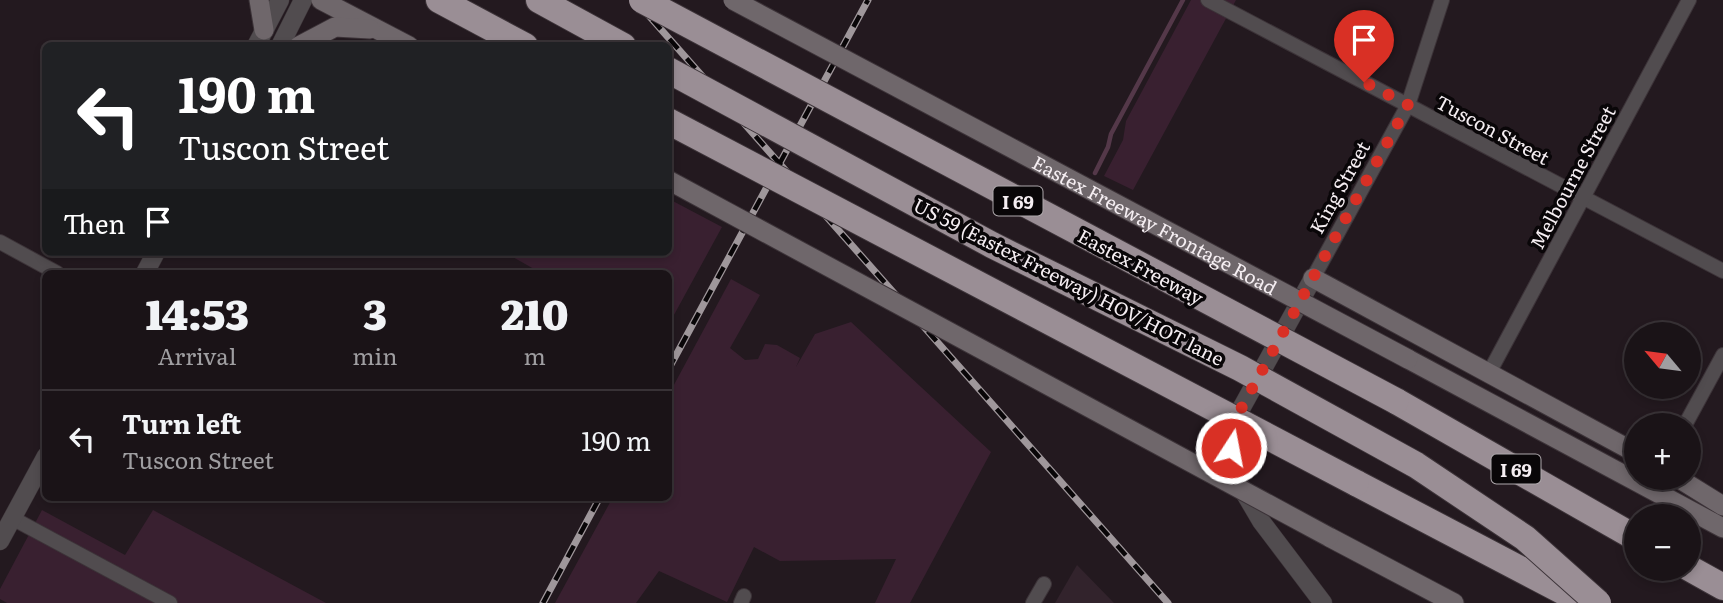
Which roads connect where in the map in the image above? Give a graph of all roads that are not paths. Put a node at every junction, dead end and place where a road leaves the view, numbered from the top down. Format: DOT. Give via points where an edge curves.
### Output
graph roads {
  1 [pos="259,0"];
  2 [pos="280,0"];
  3 [pos="303,0"];
  4 [pos="321,0"];
  5 [pos="439,0"];
  6 [pos="539,0"];
  7 [pos="642,0"];
  8 [pos="733,0"];
  9 [pos="1209,0"];
  10 [pos="1442,0"];
  11 [pos="1689,0"];
  12 [pos="378,30"];
  13 [pos="260,38"];
  14 [pos="282,42"];
  15 [pos="307,42"];
  16 [pos="401,42"];
  17 [pos="518,42"];
  18 [pos="616,42"];
  19 [pos="672,72"];
  20 [pos="1408,105"];
  21 [pos="672,123"];
  22 [pos="672,182"];
  23 [pos="1581,198"];
  24 [pos="0,242"];
  25 [pos="51,270"];
  26 [pos="1723,271"];
  27 [pos="1313,278"];
  28 [pos="1723,355"];
  29 [pos="1489,373"];
  30 [pos="1692,413"];
  31 [pos="1624,446"];
  32 [pos="42,463"];
  33 [pos="1697,490"];
  34 [pos="1723,506"];
  35 [pos="12,518"];
  36 [pos="1723,528"];
  37 [pos="1624,531"];
  38 [pos="0,541"];
  39 [pos="1701,575"];
  40 [pos="1044,583"];
  41 [pos="1723,587"];
  42 [pos="170,603"];
  43 [pos="1033,603"];
  44 [pos="1323,603"];
  45 [pos="1454,603"];
  46 [pos="1585,603"];
  47 [pos="1598,603"];
  1 -- 13 [label="main road"];
  2 -- 13 [label="street"];
  3 -- 14 [label="street"];
  4 -- 12 [label="main road"];
  5 -- 17 [label="highway"];
  6 -- 18 [label="highway"];
  7 -- 37 [label="highway, Eastex Freeway / I 69, bridge" via="1396,401"];
  8 -- 36 [label="main road, Eastex Freeway Frontage Road, bridge"];
  9 -- 20 [label="street, Tuscon Street"];
  10 -- 20 [label="street, King Street"];
  11 -- 23 [label="street, Melbourne Street"];
  12 -- 15 [label="main road" via="335,27"];
  12 -- 16 [label="main road"];
  19 -- 47 [label="highway, US 59 (Eastex Freeway) HOV/HOT lane, bridge" via="992,245 1240,368 1416,465 1525,538"];
  20 -- 23 [label="street, Tuscon Street"];
  20 -- 27 [label="street, King Street"];
  21 -- 46 [label="highway, bridge"];
  22 -- 45 [label="main road, bridge"];
  23 -- 26 [label="street, Tuscon Street"];
  23 -- 29 [label="street, Melbourne Street"];
  24 -- 25 [label="street"];
  27 -- 29 [label="main road"];
  27 -- 44 [label="street, King Street" via="1231,427 1231,470 1261,521"];
  28 -- 30 [label="street"];
  29 -- 31 [label="main road"];
  32 -- 35 [label="street"];
  33 -- 34 [label="main road"];
  35 -- 38 [label="street"];
  35 -- 42 [label="street"];
  39 -- 41 [label="highway"];
  40 -- 43 [label="street"];
}
